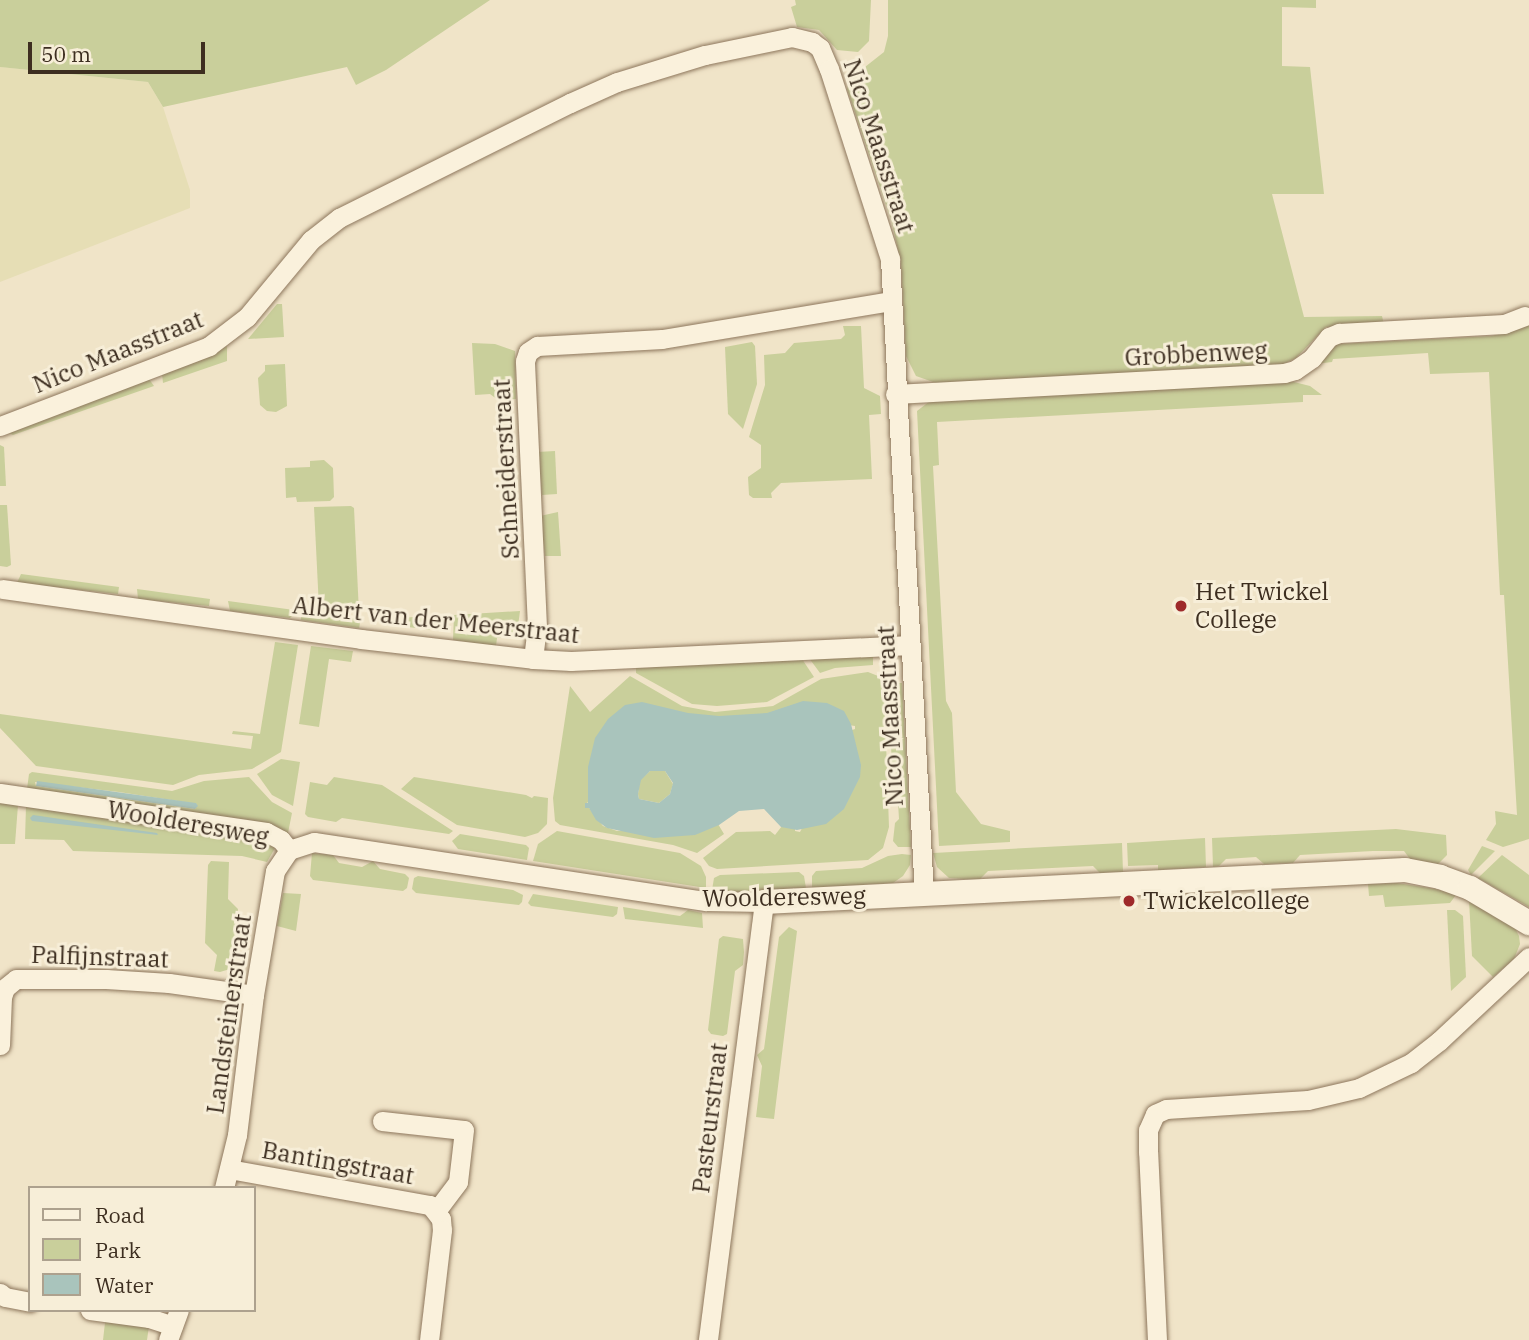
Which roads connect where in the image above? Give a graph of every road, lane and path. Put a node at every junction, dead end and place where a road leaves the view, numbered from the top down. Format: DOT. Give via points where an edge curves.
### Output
graph roads {
  1 [pos="892,300"];
  2 [pos="1525,316"];
  3 [pos="895,394"];
  4 [pos="0,426"];
  5 [pos="1,589"];
  6 [pos="911,645"];
  7 [pos="533,659"];
  8 [pos="0,793"];
  9 [pos="289,850"];
  10 [pos="924,894"];
  11 [pos="764,902"];
  12 [pos="1529,923"];
  13 [pos="1529,957"];
  14 [pos="254,995"];
  15 [pos="0,1045"];
  16 [pos="382,1122"];
  17 [pos="227,1178"];
  18 [pos="436,1211"];
  19 [pos="0,1293"];
  20 [pos="28,1302"];
  21 [pos="105,1312"];
  22 [pos="173,1325"];
  23 [pos="429,1340"];
  24 [pos="708,1340"];
  25 [pos="1157,1340"];
  1 -- 3 [label="street, Nico Maasstraat"];
  1 -- 4 [label="street, Nico Maasstraat" via="884,235 830,69 820,48 792,37 705,55 617,82 570,103 340,218 311,240 247,317 209,346"];
  1 -- 7 [label="street, Schneiderstraat" via="662,339 537,346 528,352 537,626"];
  2 -- 3 [label="street, Grobbenweg" via="1504,324 1339,333 1329,337 1312,358 1284,373"];
  3 -- 6 [label="street, Nico Maasstraat"];
  5 -- 7 [label="street, Albert van der Meerstraat"];
  6 -- 7 [label="street, Albert van der Meerstraat"];
  6 -- 10 [label="street, Nico Maasstraat"];
  8 -- 9 [label="street, Woolderesweg" via="266,832"];
  9 -- 11 [label="street, Woolderesweg" via="314,842 706,901"];
  9 -- 14 [label="street, Landsteinerstraat" via="275,871"];
  10 -- 11 [label="street, Woolderesweg"];
  10 -- 12 [label="street, Woolderesweg" via="1405,870 1471,888"];
  11 -- 24 [label="street, Pasteurstraat"];
  13 -- 25 [label="street" via="1439,1041 1410,1063 1359,1088 1308,1100 1166,1109 1155,1114 1148,1130 1147,1152"];
  14 -- 15 [label="street, Palfijnstraat" via="156,982 16,979 2,997"];
  14 -- 17 [label="street, Landsteinerstraat" via="237,1135"];
  16 -- 18 [label="street, Bantingstraat" via="464,1130 458,1182"];
  17 -- 18 [label="street, Bantingstraat" via="418,1201"];
  18 -- 23 [label="street, Bantingstraat" via="442,1230"];
  19 -- 20 [label="street"];
  21 -- 22 [label="street"];
}
